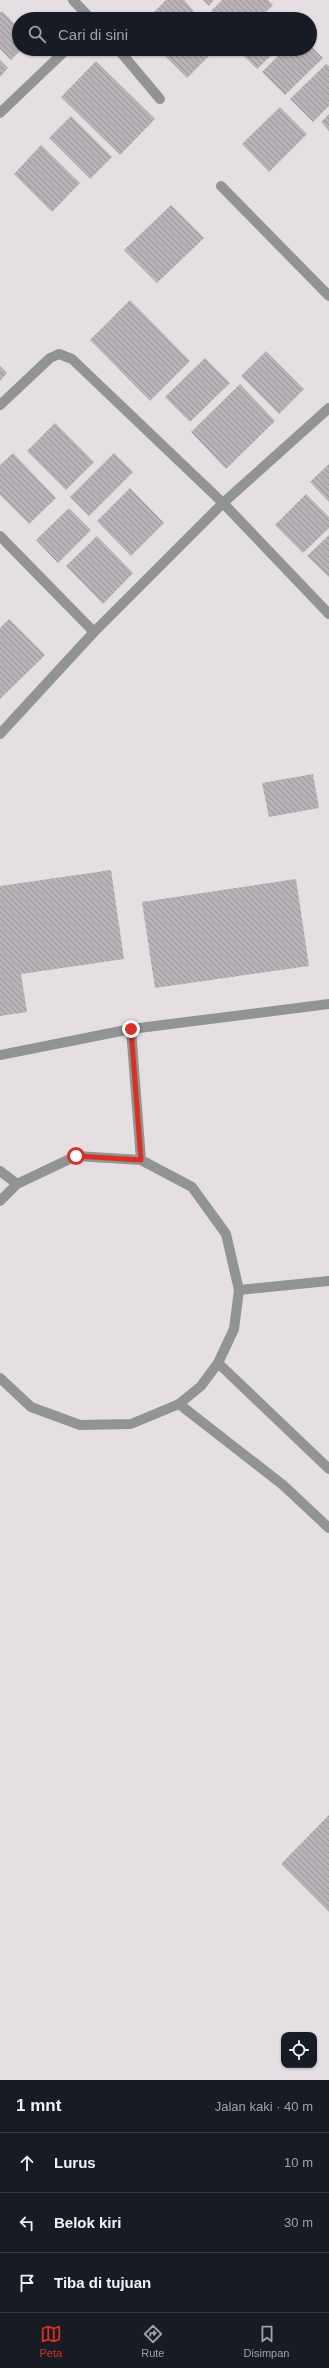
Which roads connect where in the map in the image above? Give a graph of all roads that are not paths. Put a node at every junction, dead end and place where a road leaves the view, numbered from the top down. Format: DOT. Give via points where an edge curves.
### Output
graph roads {
  1 [pos="73,0"];
  2 [pos="85,12"];
  3 [pos="59,56"];
  4 [pos="124,56"];
  5 [pos="160,99"];
  6 [pos="0,112"];
  7 [pos="221,186"];
  8 [pos="329,296"];
  9 [pos="0,405"];
  10 [pos="329,408"];
  11 [pos="223,503"];
  12 [pos="0,536"];
  13 [pos="329,614"];
  14 [pos="94,632"];
  15 [pos="0,734"];
  16 [pos="329,1004"];
  17 [pos="131,1029"];
  18 [pos="0,1055"];
  19 [pos="141,1160"];
  20 [pos="0,1171"];
  21 [pos="17,1184"];
  22 [pos="0,1201"];
  23 [pos="329,1281"];
  24 [pos="239,1290"];
  25 [pos="218,1363"];
  26 [pos="0,1378"];
  27 [pos="179,1404"];
  28 [pos="329,1469"];
  29 [pos="329,1528"];
  1 -- 2 [label="street"];
  3 -- 6 [label="street"];
  4 -- 5 [label="street"];
  7 -- 8 [label="street"];
  9 -- 11 [label="street" via="50,358 59,354 72,359"];
  10 -- 11 [label="street"];
  11 -- 13 [label="street"];
  11 -- 14 [label="street"];
  12 -- 14 [label="street"];
  14 -- 15 [label="street"];
  16 -- 17 [label="street"];
  17 -- 18 [label="street"];
  17 -- 19 [label="street"];
  19 -- 21 [label="street" via="76,1156"];
  19 -- 24 [label="street" via="192,1188 196,1193 226,1234"];
  20 -- 21 [label="street"];
  21 -- 22 [label="street"];
  23 -- 24 [label="street"];
  24 -- 25 [label="street" via="234,1328"];
  25 -- 27 [label="street" via="201,1386"];
  25 -- 28 [label="street"];
  26 -- 27 [label="street" via="31,1407 80,1425 132,1424"];
  27 -- 29 [label="street" via="284,1485"];
}
